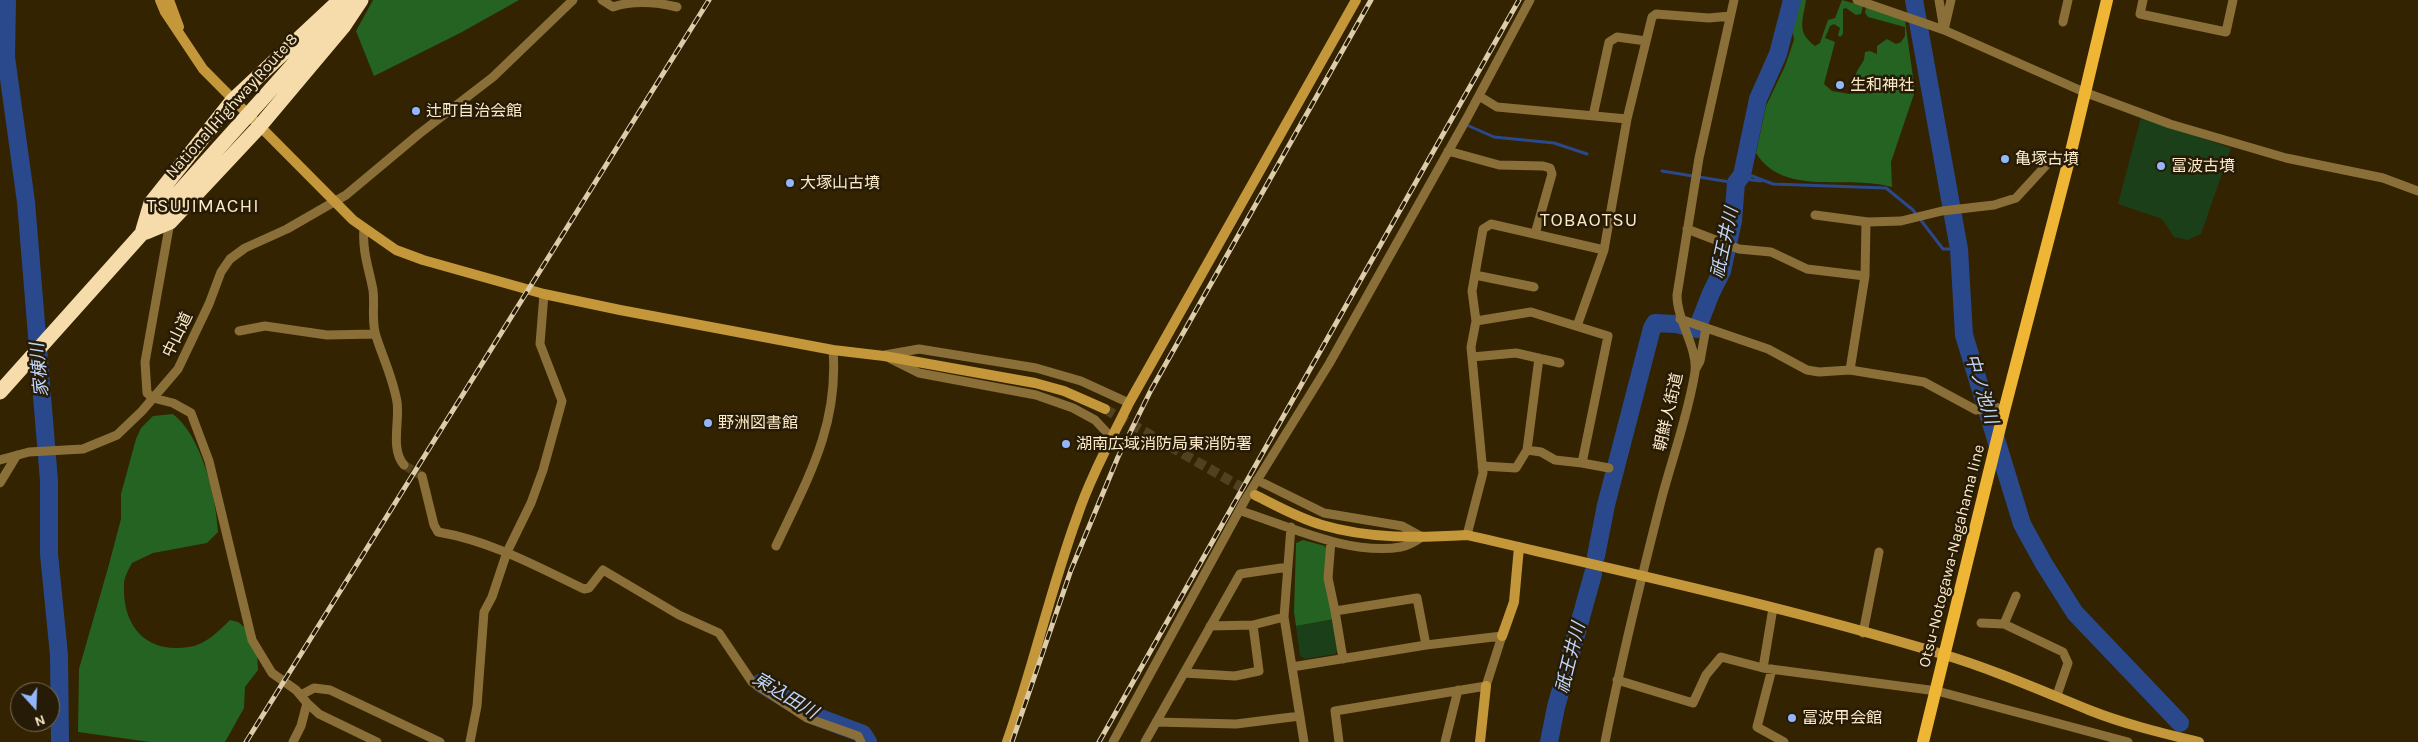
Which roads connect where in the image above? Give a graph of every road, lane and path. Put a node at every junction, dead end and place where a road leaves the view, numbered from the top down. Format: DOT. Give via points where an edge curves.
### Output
graph roads {
  1 [pos="160,0"];
  2 [pos="169,0"];
  3 [pos="340,0"];
  4 [pos="351,0"];
  5 [pos="361,0"];
  6 [pos="573,0"];
  7 [pos="602,0"];
  8 [pos="1356,0"];
  9 [pos="1530,0"];
  10 [pos="1734,0"];
  11 [pos="1857,0"];
  12 [pos="1939,0"];
  13 [pos="1951,0"];
  14 [pos="2068,0"];
  15 [pos="2106,0"];
  16 [pos="2143,0"];
  17 [pos="2233,0"];
  18 [pos="677,7"];
  19 [pos="1730,16"];
  20 [pos="2063,22"];
  21 [pos="1939,28"];
  22 [pos="1646,41"];
  23 [pos="186,45"];
  24 [pos="2084,92"];
  25 [pos="1478,96"];
  26 [pos="234,100"];
  27 [pos="1593,116"];
  28 [pos="1628,119"];
  29 [pos="259,127"];
  30 [pos="1448,152"];
  31 [pos="2069,160"];
  32 [pos="2418,191"];
  33 [pos="336,201"];
  34 [pos="1816,216"];
  35 [pos="170,222"];
  36 [pos="1866,222"];
  37 [pos="364,230"];
  38 [pos="1686,230"];
  39 [pos="142,233"];
  40 [pos="1535,234"];
  41 [pos="1604,250"];
  42 [pos="1475,275"];
  43 [pos="1865,276"];
  44 [pos="1534,287"];
  45 [pos="544,294"];
  46 [pos="1476,321"];
  47 [pos="1681,324"];
  48 [pos="1577,326"];
  49 [pos="1702,326"];
  50 [pos="239,331"];
  51 [pos="375,334"];
  52 [pos="832,350"];
  53 [pos="884,356"];
  54 [pos="1472,357"];
  55 [pos="1539,358"];
  56 [pos="1560,363"];
  57 [pos="1695,370"];
  58 [pos="1850,370"];
  59 [pos="0,392"];
  60 [pos="153,398"];
  61 [pos="1129,403"];
  62 [pos="1104,409"];
  63 [pos="2000,413"];
  64 [pos="1112,438"];
  65 [pos="1527,450"];
  66 [pos="17,455"];
  67 [pos="0,460"];
  68 [pos="1582,463"];
  69 [pos="404,465"];
  70 [pos="1482,466"];
  71 [pos="1609,468"];
  72 [pos="422,476"];
  73 [pos="1258,480"];
  74 [pos="0,483"];
  75 [pos="1255,495"];
  76 [pos="1241,511"];
  77 [pos="1291,527"];
  78 [pos="1467,535"];
  79 [pos="1422,538"];
  80 [pos="1331,541"];
  81 [pos="776,546"];
  82 [pos="1519,547"];
  83 [pos="507,552"];
  84 [pos="1879,552"];
  85 [pos="1288,567"];
  86 [pos="1642,576"];
  87 [pos="2016,596"];
  88 [pos="1774,608"];
  89 [pos="1335,610"];
  90 [pos="1284,617"];
  91 [pos="1981,624"];
  92 [pos="2004,624"];
  93 [pos="1253,625"];
  94 [pos="1210,626"];
  95 [pos="1864,633"];
  96 [pos="1502,636"];
  97 [pos="1426,645"];
  98 [pos="1943,654"];
  99 [pos="1343,659"];
  100 [pos="1292,667"];
  101 [pos="1768,668"];
  102 [pos="1184,672"];
  103 [pos="1616,680"];
  104 [pos="1486,686"];
  105 [pos="1458,690"];
  106 [pos="1936,691"];
  107 [pos="301,695"];
  108 [pos="2057,695"];
  109 [pos="307,704"];
  110 [pos="1300,716"];
  111 [pos="1156,722"];
  112 [pos="293,742"];
  113 [pos="377,742"];
  114 [pos="440,742"];
  115 [pos="470,742"];
  116 [pos="862,742"];
  117 [pos="1007,742"];
  118 [pos="1113,742"];
  119 [pos="1145,742"];
  120 [pos="1304,742"];
  121 [pos="1339,742"];
  122 [pos="1446,742"];
  123 [pos="1480,742"];
  124 [pos="1605,742"];
  125 [pos="1784,742"];
  126 [pos="1923,742"];
  127 [pos="2128,742"];
  128 [pos="2199,742"];
  1 -- 23 [label="street"];
  2 -- 23 [label="street"];
  3 -- 26 [label="highway"];
  4 -- 39 [label="highway, National Highway Route 8"];
  5 -- 29 [label="highway" via="343,27"];
  6 -- 33 [label="street, 中山道" via="493,77"];
  7 -- 18 [label="street" via="613,6 629,2"];
  8 -- 61 [label="street"];
  9 -- 25 [label="street"];
  10 -- 19 [label="street, 朝鮮人街道"];
  11 -- 21 [label="street"];
  12 -- 21 [label="street"];
  13 -- 21 [label="street"];
  14 -- 20 [label="street"];
  15 -- 24 [label="main road, Otsu-Notogawa-Nagahama line"];
  16 -- 17 [label="street" via="2140,14 2226,32"];
  19 -- 22 [label="street" via="1708,18 1656,14 1652,17"];
  19 -- 38 [label="street, 朝鮮人街道" via="1698,158"];
  21 -- 24 [label="street"];
  22 -- 27 [label="street" via="1617,37 1609,42"];
  22 -- 28 [label="street"];
  23 -- 26 [label="street" via="203,69"];
  24 -- 31 [label="main road, Otsu-Notogawa-Nagahama line"];
  24 -- 32 [label="street" via="2170,124 2286,158 2382,178"];
  25 -- 27 [label="street" via="1497,107"];
  25 -- 30 [label="street"];
  26 -- 29 [label="street"];
  26 -- 39 [label="highway" via="151,203"];
  27 -- 28 [label="street"];
  28 -- 41 [label="street"];
  29 -- 33 [label="street"];
  29 -- 35 [label="highway"];
  30 -- 40 [label="street" via="1499,165 1550,168 1552,174"];
  30 -- 73 [label="street" via="1329,364"];
  31 -- 36 [label="street" via="2057,158 2050,161 2016,198 1994,205"];
  31 -- 63 [label="main road, Otsu-Notogawa-Nagahama line"];
  33 -- 37 [label="street"];
  33 -- 60 [label="street, 中山道" via="230,259 221,272 186,354 171,379"];
  34 -- 36 [label="street"];
  35 -- 39 [label="highway"];
  35 -- 60 [label="street" via="145,362 147,392"];
  36 -- 43 [label="street"];
  37 -- 45 [label="street" via="396,250 423,260"];
  37 -- 51 [label="street"];
  38 -- 43 [label="street" via="1739,250 1772,252 1807,269"];
  38 -- 47 [label="street, 朝鮮人街道" via="1677,295"];
  39 -- 59 [label="highway, National Highway Route 8"];
  40 -- 41 [label="street"];
  40 -- 42 [label="street" via="1491,224 1483,229"];
  41 -- 48 [label="street"];
  42 -- 44 [label="street"];
  42 -- 46 [label="street" via="1472,291"];
  43 -- 58 [label="street"];
  45 -- 52 [label="street"];
  45 -- 83 [label="street" via="540,344 562,401 531,503"];
  46 -- 48 [label="street" via="1530,312"];
  46 -- 54 [label="street"];
  47 -- 49 [label="street"];
  47 -- 57 [label="street, 朝鮮人街道" via="1693,354"];
  48 -- 68 [label="street" via="1608,336"];
  49 -- 57 [label="street" via="1700,361"];
  49 -- 58 [label="street" via="1768,349 1807,370"];
  50 -- 51 [label="street" via="265,326 327,335"];
  51 -- 69 [label="street" via="397,402 397,451"];
  52 -- 53 [label="street"];
  52 -- 81 [label="street" via="835,375 827,429 807,482"];
  53 -- 61 [label="street" via="919,349 1036,368 1080,381"];
  53 -- 62 [label="street" via="1035,383"];
  53 -- 64 [label="street" via="919,373 1036,395 1074,408 1095,420"];
  54 -- 55 [label="street" via="1516,353"];
  54 -- 70 [label="street"];
  55 -- 56 [label="street"];
  55 -- 65 [label="street"];
  57 -- 86 [label="street, 朝鮮人街道"];
  58 -- 63 [label="street" via="1924,382 1976,410"];
  60 -- 66 [label="street, 中山道" via="124,429 107,441 83,450"];
  60 -- 107 [label="street" via="173,403 191,413 209,461 252,640 272,673"];
  61 -- 64 [label="street"];
  63 -- 98 [label="main road, Otsu-Notogawa-Nagahama line" via="1988,475"];
  64 -- 117 [label="street" via="1077,515"];
  65 -- 68 [label="street" via="1541,452 1556,460"];
  65 -- 70 [label="street" via="1516,468"];
  66 -- 67 [label="street, 中山道"];
  66 -- 74 [label="street"];
  68 -- 71 [label="street"];
  70 -- 78 [label="street"];
  72 -- 83 [label="street" via="438,532 467,537"];
  73 -- 76 [label="street"];
  73 -- 79 [label="street" via="1324,513 1402,526"];
  75 -- 79 [label="street" via="1291,514 1322,525"];
  76 -- 77 [label="street"];
  76 -- 118 [label="street"];
  77 -- 80 [label="street"];
  77 -- 85 [label="street"];
  78 -- 79 [label="street"];
  78 -- 82 [label="street"];
  79 -- 80 [label="street" via="1402,547 1371,548"];
  80 -- 89 [label="street" via="1328,578"];
  82 -- 86 [label="street"];
  82 -- 96 [label="street" via="1514,602"];
  83 -- 115 [label="street" via="484,612 477,706"];
  83 -- 116 [label="street" via="584,589 589,588 603,570 679,615 719,633 752,682 806,718 858,736"];
  84 -- 95 [label="street"];
  85 -- 90 [label="street"];
  85 -- 94 [label="street" via="1240,574"];
  86 -- 88 [label="street"];
  86 -- 103 [label="street, 朝鮮人街道"];
  87 -- 92 [label="street"];
  88 -- 95 [label="street"];
  88 -- 101 [label="street"];
  89 -- 97 [label="street" via="1417,598"];
  89 -- 99 [label="street"];
  90 -- 93 [label="street"];
  90 -- 100 [label="street"];
  91 -- 92 [label="street"];
  92 -- 108 [label="street" via="2063,652 2068,663"];
  93 -- 94 [label="street"];
  93 -- 102 [label="street" via="1260,671 1235,676"];
  94 -- 102 [label="street"];
  95 -- 98 [label="street"];
  96 -- 97 [label="street"];
  96 -- 104 [label="street"];
  97 -- 99 [label="street"];
  98 -- 106 [label="main road, Otsu-Notogawa-Nagahama line"];
  98 -- 108 [label="street"];
  99 -- 100 [label="street"];
  100 -- 110 [label="street"];
  101 -- 103 [label="street" via="1721,657 1706,674 1693,703"];
  101 -- 106 [label="street"];
  101 -- 125 [label="street" via="1757,727"];
  102 -- 111 [label="street"];
  103 -- 124 [label="street, 朝鮮人街道"];
  104 -- 105 [label="street"];
  104 -- 123 [label="street"];
  105 -- 121 [label="street" via="1335,711"];
  105 -- 122 [label="street"];
  106 -- 126 [label="main road, Otsu-Notogawa-Nagahama line"];
  106 -- 127 [label="street"];
  107 -- 109 [label="street"];
  107 -- 114 [label="street" via="314,688 330,690"];
  108 -- 128 [label="street" via="2126,723"];
  109 -- 112 [label="street"];
  109 -- 113 [label="street" via="319,714"];
  110 -- 111 [label="street" via="1236,724"];
  110 -- 120 [label="street"];
  111 -- 119 [label="street"];
}
